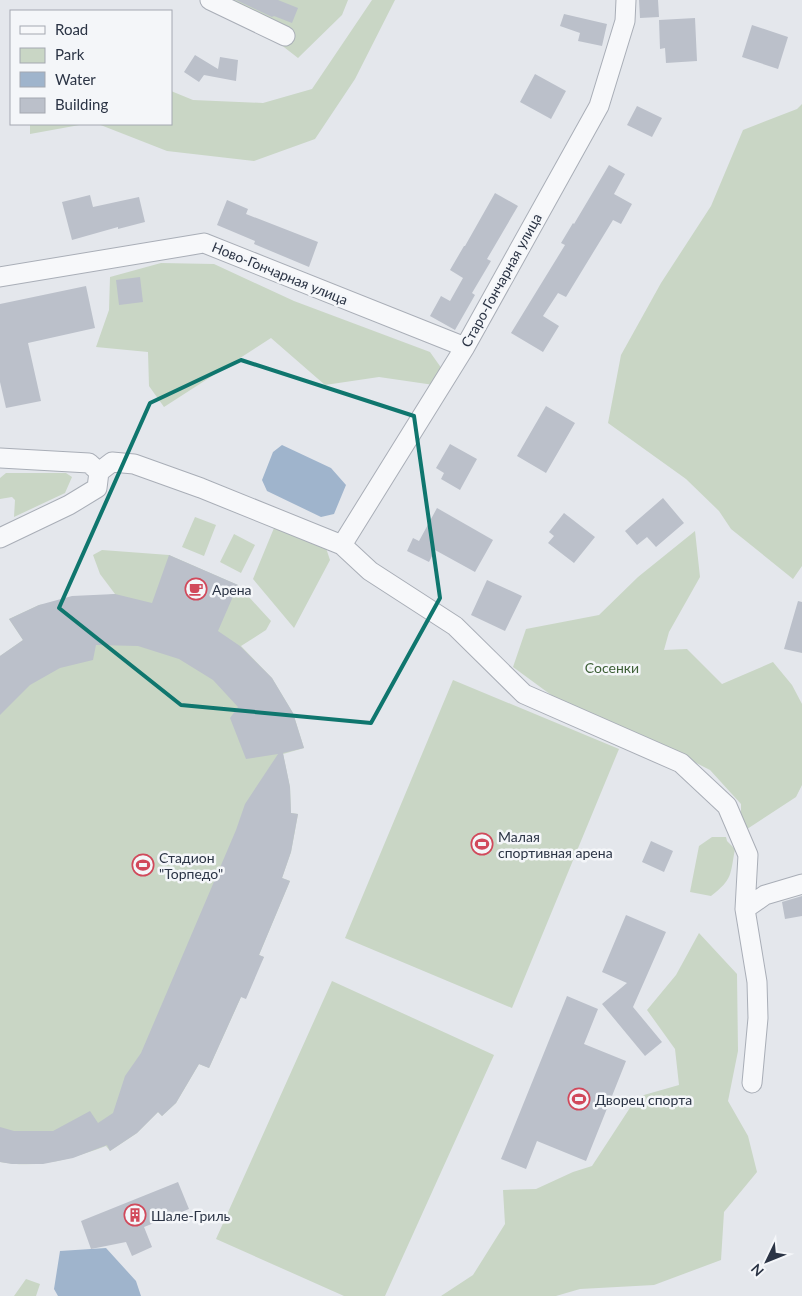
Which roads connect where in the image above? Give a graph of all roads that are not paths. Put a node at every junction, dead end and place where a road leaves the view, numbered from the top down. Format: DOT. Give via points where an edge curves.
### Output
graph roads {
  1 [pos="210,0"];
  2 [pos="626,0"];
  3 [pos="285,36"];
  4 [pos="0,277"];
  5 [pos="464,347"];
  6 [pos="0,458"];
  7 [pos="99,472"];
  8 [pos="0,538"];
  9 [pos="342,545"];
  10 [pos="802,884"];
  11 [pos="745,909"];
  12 [pos="752,1083"];
  1 -- 3 [label="street"];
  2 -- 5 [label="street, Старо-Гончарная улица" via="625,21 599,106"];
  4 -- 5 [label="street, Ново-Гончарная улица" via="204,243"];
  5 -- 9 [label="street, Старо-Гончарная улица"];
  6 -- 7 [label="street" via="89,463"];
  7 -- 8 [label="street" via="97,488"];
  7 -- 9 [label="street" via="112,462 134,464"];
  9 -- 11 [label="street" via="370,570 455,626 524,694 680,763 708,787 727,806 748,855"];
  10 -- 11 [label="street" via="765,895"];
  11 -- 12 [label="street" via="757,982 758,1018"];
}
